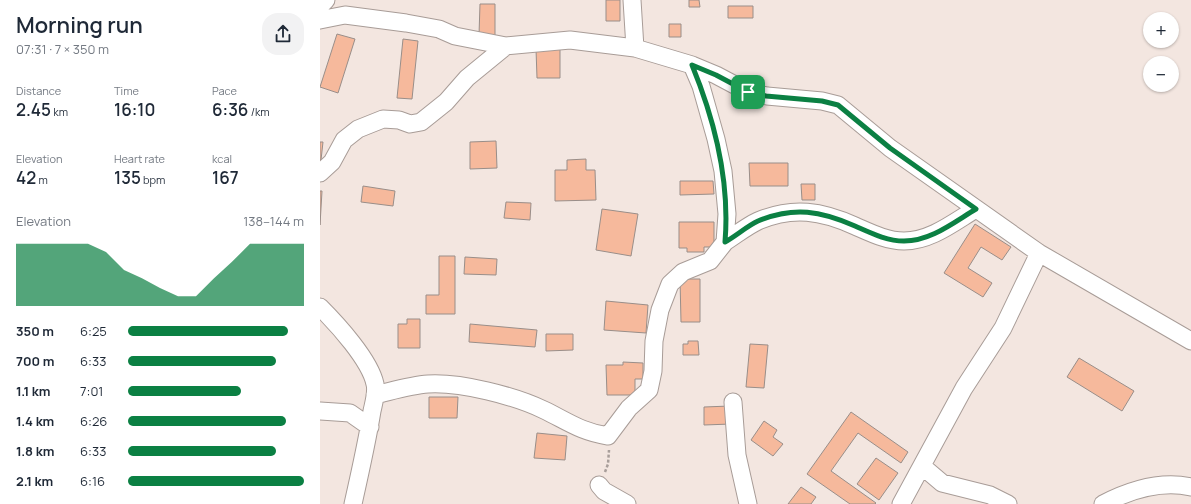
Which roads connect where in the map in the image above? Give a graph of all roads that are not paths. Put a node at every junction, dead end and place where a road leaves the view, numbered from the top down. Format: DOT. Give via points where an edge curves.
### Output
graph roads {
  1 [pos="326,0"];
  2 [pos="632,0"];
  3 [pos="320,6"];
  4 [pos="320,20"];
  5 [pos="506,46"];
  6 [pos="635,48"];
  7 [pos="692,65"];
  8 [pos="320,173"];
  9 [pos="976,209"];
  10 [pos="725,242"];
  11 [pos="1039,253"];
  12 [pos="320,307"];
  13 [pos="1191,341"];
  14 [pos="375,395"];
  15 [pos="733,402"];
  16 [pos="320,411"];
  17 [pos="370,427"];
  18 [pos="922,466"];
  19 [pos="599,485"];
  20 [pos="1191,487"];
  21 [pos="353,504"];
  22 [pos="627,504"];
  23 [pos="748,504"];
  24 [pos="901,504"];
  25 [pos="1008,504"];
  26 [pos="1103,504"];
  1 -- 3 [label="street"];
  2 -- 6 [label="street"];
  4 -- 5 [label="street" via="345,16 406,23"];
  5 -- 6 [label="street" via="570,40"];
  5 -- 8 [label="street" via="466,78 446,102 421,122 410,124 383,119 358,130 344,140 332,162"];
  6 -- 7 [label="street"];
  7 -- 9 [label="street" via="748,92 838,105 890,148"];
  7 -- 10 [label="street" via="705,101 723,171 727,214"];
  9 -- 10 [label="street" via="930,236 905,242 886,239 813,211 782,213 757,221"];
  9 -- 11 [label="street"];
  10 -- 14 [label="street" via="710,261 683,272 670,284 660,310 649,390 629,408 608,436 591,434 543,409 466,387 428,384"];
  11 -- 13 [label="street"];
  11 -- 18 [label="street" via="1003,328 964,388"];
  12 -- 14 [label="street" via="344,332 369,370 375,384"];
  14 -- 17 [label="street"];
  15 -- 23 [label="street" via="737,455"];
  16 -- 17 [label="street" via="350,413"];
  17 -- 21 [label="street"];
  18 -- 24 [label="street"];
  18 -- 25 [label="street" via="942,483 990,495"];
  19 -- 22 [label="street" via="604,491"];
  20 -- 26 [label="street" via="1145,486"];
}
